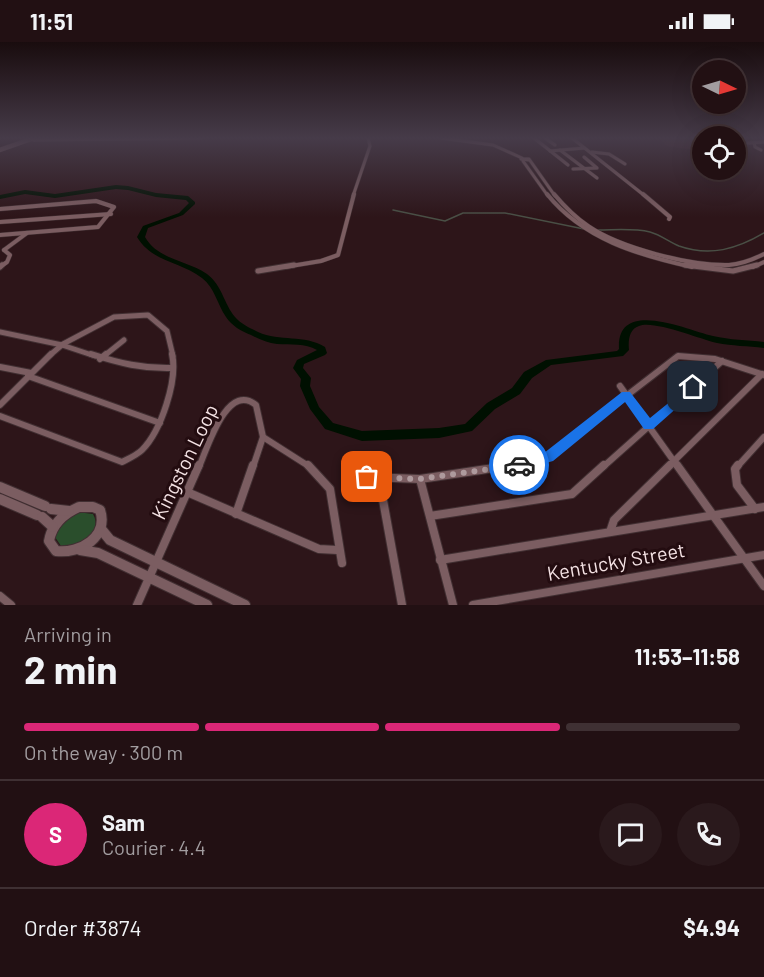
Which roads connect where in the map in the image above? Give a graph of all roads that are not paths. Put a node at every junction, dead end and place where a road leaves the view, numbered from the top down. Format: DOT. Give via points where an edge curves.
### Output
graph roads {
  1 [pos="363,164"];
  2 [pos="529,164"];
  3 [pos="530,164"];
  4 [pos="580,164"];
  5 [pos="593,164"];
  6 [pos="607,164"];
  7 [pos="573,169"];
  8 [pos="586,169"];
  9 [pos="597,178"];
  10 [pos="0,209"];
  11 [pos="111,213"];
  12 [pos="669,219"];
  13 [pos="0,222"];
  14 [pos="580,227"];
  15 [pos="28,233"];
  16 [pos="0,235"];
  17 [pos="601,235"];
  18 [pos="2,250"];
  19 [pos="764,254"];
  20 [pos="764,262"];
  21 [pos="0,267"];
  22 [pos="258,271"];
  23 [pos="0,332"];
  24 [pos="124,340"];
  25 [pos="62,345"];
  26 [pos="100,358"];
  27 [pos="722,361"];
  28 [pos="0,367"];
  29 [pos="173,368"];
  30 [pos="30,375"];
  31 [pos="763,375"];
  32 [pos="620,386"];
  33 [pos="626,394"];
  34 [pos="0,405"];
  35 [pos="0,416"];
  36 [pos="160,423"];
  37 [pos="649,426"];
  38 [pos="263,437"];
  39 [pos="764,437"];
  40 [pos="498,451"];
  41 [pos="674,461"];
  42 [pos="505,467"];
  43 [pos="367,477"];
  44 [pos="379,478"];
  45 [pos="420,479"];
  46 [pos="0,487"];
  47 [pos="188,492"];
  48 [pos="0,499"];
  49 [pos="764,507"];
  50 [pos="755,509"];
  51 [pos="69,512"];
  52 [pos="236,514"];
  53 [pos="430,516"];
  54 [pos="714,516"];
  55 [pos="53,527"];
  56 [pos="101,529"];
  57 [pos="610,532"];
  58 [pos="78,550"];
  59 [pos="337,550"];
  60 [pos="764,555"];
  61 [pos="744,559"];
  62 [pos="440,560"];
  63 [pos="156,563"];
  64 [pos="342,563"];
  65 [pos="150,577"];
  66 [pos="764,586"];
  67 [pos="0,596"];
  68 [pos="11,605"];
  69 [pos="137,605"];
  70 [pos="207,605"];
  71 [pos="245,605"];
  72 [pos="402,605"];
  73 [pos="453,605"];
  74 [pos="473,605"];
  1 -- 22 [label="street" via="338,255"];
  2 -- 14 [label="street" via="558,206"];
  3 -- 17 [label="street" via="565,205"];
  4 -- 8 [label="street"];
  5 -- 8 [label="street" via="597,167"];
  6 -- 12 [label="street"];
  7 -- 8 [label="street"];
  8 -- 9 [label="street"];
  10 -- 11 [label="street" via="96,201 114,207"];
  11 -- 13 [label="street"];
  11 -- 15 [label="street" via="98,227"];
  14 -- 17 [label="street"];
  15 -- 16 [label="street"];
  15 -- 18 [label="street"];
  17 -- 19 [label="street" via="710,264 743,264"];
  17 -- 20 [label="street" via="646,253 715,270 752,268"];
  18 -- 21 [label="street" via="10,255"];
  23 -- 25 [label="street"];
  24 -- 26 [label="street"];
  25 -- 26 [label="street"];
  25 -- 29 [label="street" via="117,315 149,314 170,335 175,353"];
  25 -- 30 [label="street"];
  26 -- 29 [label="street" via="137,367"];
  27 -- 31 [label="street"];
  27 -- 33 [label="street" via="674,357"];
  27 -- 37 [label="street"];
  28 -- 30 [label="street"];
  29 -- 36 [label="street" via="167,407"];
  30 -- 34 [label="street"];
  30 -- 36 [label="street"];
  31 -- 41 [label="street"];
  32 -- 33 [label="street"];
  33 -- 37 [label="street"];
  33 -- 42 [label="street" via="548,458"];
  35 -- 36 [label="street" via="122,462 144,451"];
  37 -- 41 [label="street"];
  37 -- 53 [label="street" via="572,494"];
  38 -- 47 [label="street, Kingston Loop" via="256,405 244,400 231,404 222,414"];
  38 -- 52 [label="street"];
  38 -- 59 [label="street" via="322,475 329,485"];
  39 -- 50 [label="street" via="734,475"];
  40 -- 42 [label="street"];
  41 -- 54 [label="street"];
  41 -- 57 [label="street" via="614,520"];
  42 -- 45 [label="street"];
  43 -- 44 [label="street"];
  44 -- 45 [label="street"];
  44 -- 72 [label="street"];
  45 -- 53 [label="street"];
  46 -- 51 [label="street" via="48,508"];
  47 -- 52 [label="street"];
  47 -- 63 [label="street, Kingston Loop"];
  48 -- 55 [label="street" via="40,516"];
  49 -- 50 [label="street"];
  50 -- 54 [label="street"];
  51 -- 55 [label="street"];
  51 -- 56 [label="street" via="84,506 97,508 103,517"];
  52 -- 59 [label="street" via="319,549"];
  53 -- 62 [label="street"];
  54 -- 57 [label="street"];
  54 -- 61 [label="street"];
  55 -- 58 [label="street" via="49,537 53,549 66,553"];
  56 -- 58 [label="street"];
  56 -- 63 [label="street" via="110,540"];
  57 -- 62 [label="street"];
  58 -- 65 [label="street" via="98,553"];
  59 -- 64 [label="street"];
  60 -- 61 [label="street, Kentucky Street"];
  61 -- 66 [label="street"];
  61 -- 74 [label="street, Kentucky Street"];
  62 -- 73 [label="street"];
  63 -- 65 [label="street, Kingston Loop"];
  63 -- 71 [label="street"];
  65 -- 69 [label="street, Kingston Loop"];
  65 -- 70 [label="street"];
  67 -- 68 [label="street"];
}
